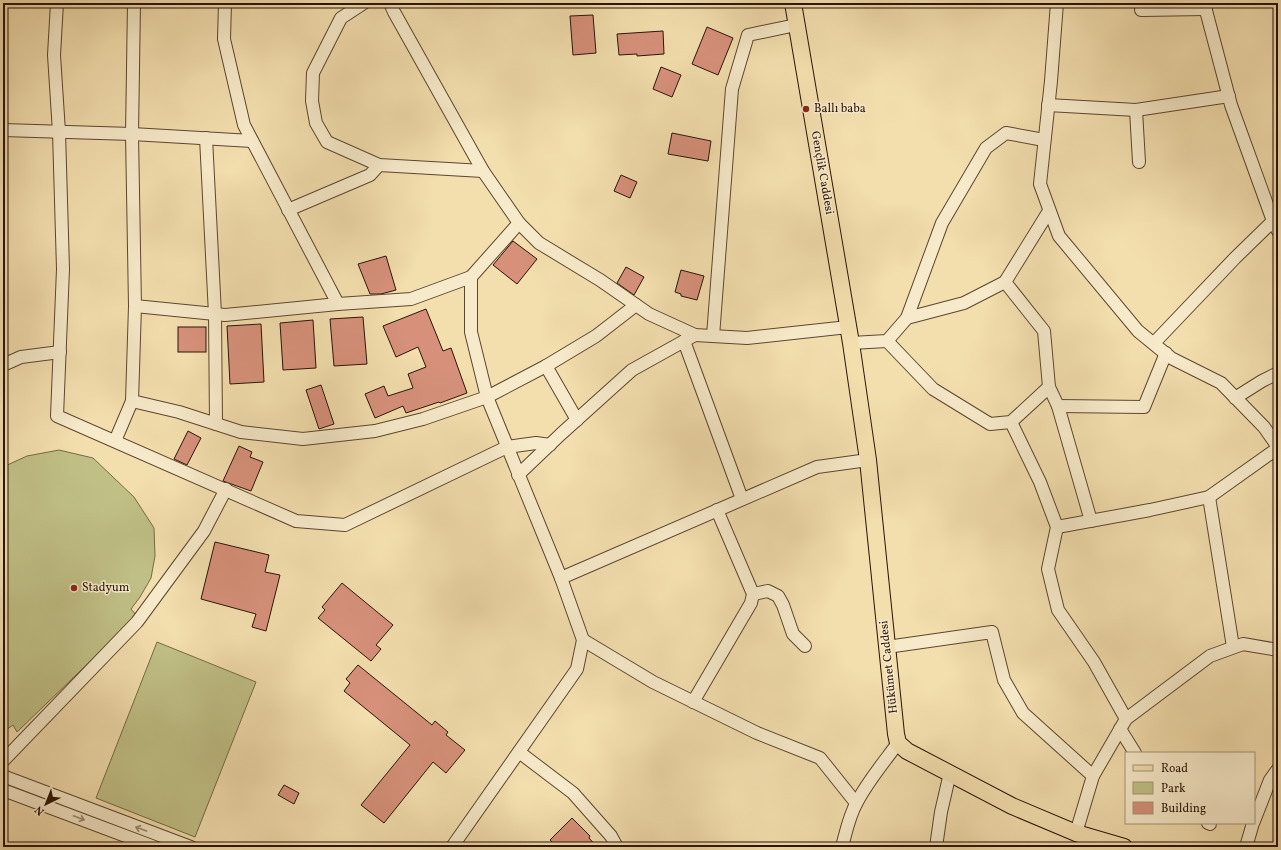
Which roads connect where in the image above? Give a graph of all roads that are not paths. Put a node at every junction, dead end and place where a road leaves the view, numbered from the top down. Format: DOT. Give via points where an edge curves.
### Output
graph roads {
  1 [pos="57,3"];
  2 [pos="134,3"];
  3 [pos="225,3"];
  4 [pos="364,3"];
  5 [pos="390,3"];
  6 [pos="792,3"];
  7 [pos="1057,3"];
  8 [pos="1205,6"];
  9 [pos="1141,10"];
  10 [pos="796,25"];
  11 [pos="1229,96"];
  12 [pos="1048,105"];
  13 [pos="1136,110"];
  14 [pos="3,130"];
  15 [pos="59,132"];
  16 [pos="132,134"];
  17 [pos="206,138"];
  18 [pos="1044,140"];
  19 [pos="252,141"];
  20 [pos="1139,162"];
  21 [pos="379,165"];
  22 [pos="483,171"];
  23 [pos="288,210"];
  24 [pos="1049,211"];
  25 [pos="519,224"];
  26 [pos="1275,226"];
  27 [pos="471,277"];
  28 [pos="1006,282"];
  29 [pos="338,304"];
  30 [pos="636,305"];
  31 [pos="135,306"];
  32 [pos="215,314"];
  33 [pos="907,318"];
  34 [pos="695,335"];
  35 [pos="850,335"];
  36 [pos="713,336"];
  37 [pos="684,341"];
  38 [pos="887,341"];
  39 [pos="1154,343"];
  40 [pos="60,352"];
  41 [pos="1166,353"];
  42 [pos="3,365"];
  43 [pos="546,366"];
  44 [pos="1278,373"];
  45 [pos="1049,387"];
  46 [pos="487,397"];
  47 [pos="1235,398"];
  48 [pos="132,401"];
  49 [pos="1058,406"];
  50 [pos="577,420"];
  51 [pos="1011,422"];
  52 [pos="216,424"];
  53 [pos="115,441"];
  54 [pos="550,445"];
  55 [pos="507,447"];
  56 [pos="1278,448"];
  57 [pos="868,460"];
  58 [pos="518,475"];
  59 [pos="226,489"];
  60 [pos="1209,497"];
  61 [pos="742,500"];
  62 [pos="717,510"];
  63 [pos="1091,521"];
  64 [pos="1057,527"];
  65 [pos="561,578"];
  66 [pos="753,594"];
  67 [pos="583,640"];
  68 [pos="805,646"];
  69 [pos="887,647"];
  70 [pos="1233,647"];
  71 [pos="1278,650"];
  72 [pos="693,702"];
  73 [pos="1123,724"];
  74 [pos="898,743"];
  75 [pos="519,752"];
  76 [pos="1135,752"];
  77 [pos="3,761"];
  78 [pos="1278,769"];
  79 [pos="950,773"];
  80 [pos="3,776"];
  81 [pos="1093,776"];
  82 [pos="3,790"];
  83 [pos="856,803"];
  84 [pos="1255,819"];
  85 [pos="1253,824"];
  86 [pos="1076,832"];
  87 [pos="1096,843"];
  88 [pos="155,847"];
  89 [pos="191,847"];
  90 [pos="452,847"];
  91 [pos="617,847"];
  92 [pos="842,847"];
  93 [pos="936,847"];
  94 [pos="1124,847"];
  95 [pos="1246,847"];
  1 -- 15 [label="street" via="54,55"];
  2 -- 16 [label="street"];
  3 -- 19 [label="street" via="224,38 244,125"];
  4 -- 21 [label="street" via="341,18 314,73 312,101 316,123 327,142"];
  5 -- 22 [label="street"];
  6 -- 10 [label="main road, Gençlik Caddesi"];
  7 -- 12 [label="street"];
  8 -- 9 [label="street"];
  8 -- 11 [label="street"];
  10 -- 35 [label="main road, Gençlik Caddesi"];
  10 -- 36 [label="street" via="748,35 732,89"];
  11 -- 13 [label="street"];
  11 -- 26 [label="street"];
  12 -- 13 [label="street"];
  12 -- 18 [label="street"];
  13 -- 20 [label="street"];
  14 -- 15 [label="street"];
  15 -- 16 [label="street"];
  15 -- 40 [label="street" via="63,269"];
  16 -- 17 [label="street"];
  16 -- 31 [label="street"];
  17 -- 19 [label="street"];
  17 -- 32 [label="street"];
  18 -- 24 [label="street" via="1040,184"];
  18 -- 33 [label="street" via="1006,133 986,148 942,223"];
  19 -- 23 [label="street"];
  21 -- 22 [label="street"];
  21 -- 23 [label="street" via="370,175"];
  22 -- 25 [label="street"];
  23 -- 29 [label="street"];
  24 -- 28 [label="street"];
  24 -- 39 [label="street" via="1059,236 1138,331"];
  25 -- 27 [label="street"];
  25 -- 30 [label="street" via="539,242"];
  26 -- 39 [label="street" via="1235,258"];
  27 -- 29 [label="street" via="411,299"];
  27 -- 46 [label="street" via="471,332"];
  28 -- 33 [label="street" via="964,303"];
  28 -- 45 [label="street" via="1044,330"];
  29 -- 32 [label="street"];
  30 -- 34 [label="street" via="649,314"];
  30 -- 43 [label="street" via="596,336"];
  31 -- 32 [label="street"];
  31 -- 48 [label="street"];
  32 -- 52 [label="street"];
  33 -- 38 [label="street"];
  34 -- 36 [label="street"];
  34 -- 37 [label="street"];
  35 -- 36 [label="street" via="747,338"];
  35 -- 38 [label="street"];
  35 -- 57 [label="main road, Hükümet Caddesi"];
  37 -- 50 [label="street" via="632,370"];
  37 -- 61 [label="street"];
  38 -- 51 [label="street" via="933,388 990,424"];
  39 -- 41 [label="street"];
  40 -- 42 [label="street" via="21,357"];
  40 -- 53 [label="street" via="57,416"];
  41 -- 47 [label="street" via="1221,384"];
  41 -- 49 [label="street" via="1144,407"];
  43 -- 46 [label="street"];
  43 -- 50 [label="street"];
  44 -- 47 [label="street"];
  45 -- 49 [label="street"];
  45 -- 51 [label="street"];
  46 -- 52 [label="street" via="423,419 375,431 303,440 241,432"];
  46 -- 55 [label="street"];
  47 -- 56 [label="street" via="1264,427"];
  48 -- 52 [label="street"];
  48 -- 53 [label="street"];
  49 -- 63 [label="street"];
  50 -- 54 [label="street"];
  51 -- 64 [label="street" via="1040,482"];
  53 -- 59 [label="street"];
  54 -- 55 [label="street" via="536,443"];
  54 -- 58 [label="street"];
  55 -- 58 [label="street"];
  55 -- 59 [label="street" via="345,525 296,521"];
  56 -- 60 [label="street"];
  57 -- 61 [label="street" via="817,467"];
  57 -- 69 [label="main road, Hükümet Caddesi"];
  58 -- 65 [label="street"];
  59 -- 77 [label="street" via="204,531 137,622"];
  60 -- 63 [label="street"];
  60 -- 70 [label="street"];
  61 -- 62 [label="street"];
  62 -- 65 [label="street"];
  62 -- 66 [label="street"];
  63 -- 64 [label="street"];
  64 -- 73 [label="street" via="1048,569 1058,610 1094,662"];
  65 -- 67 [label="street"];
  66 -- 68 [label="street" via="768,592 778,596 793,634"];
  66 -- 72 [label="street" via="751,603"];
  67 -- 72 [label="street" via="653,682"];
  67 -- 75 [label="street" via="577,669"];
  69 -- 74 [label="main road, Hükümet Caddesi"];
  69 -- 81 [label="street" via="992,632 1004,680 1023,713"];
  70 -- 71 [label="street" via="1243,644"];
  70 -- 73 [label="street" via="1210,656"];
  72 -- 83 [label="street" via="820,758"];
  73 -- 76 [label="street"];
  73 -- 81 [label="street"];
  74 -- 79 [label="main road" via="907,751"];
  74 -- 83 [label="street"];
  75 -- 90 [label="street"];
  75 -- 91 [label="street" via="573,793 611,836"];
  78 -- 84 [label="street" via="1270,780"];
  79 -- 86 [label="main road" via="1012,806"];
  79 -- 93 [label="street"];
  89 -- 80 [label="street, one-way"];
  81 -- 86 [label="street"];
  82 -- 88 [label="street, one-way"];
  83 -- 92 [label="street"];
  85 -- 95 [label="street"];
  86 -- 87 [label="main road"];
  87 -- 94 [label="main road"];
}
